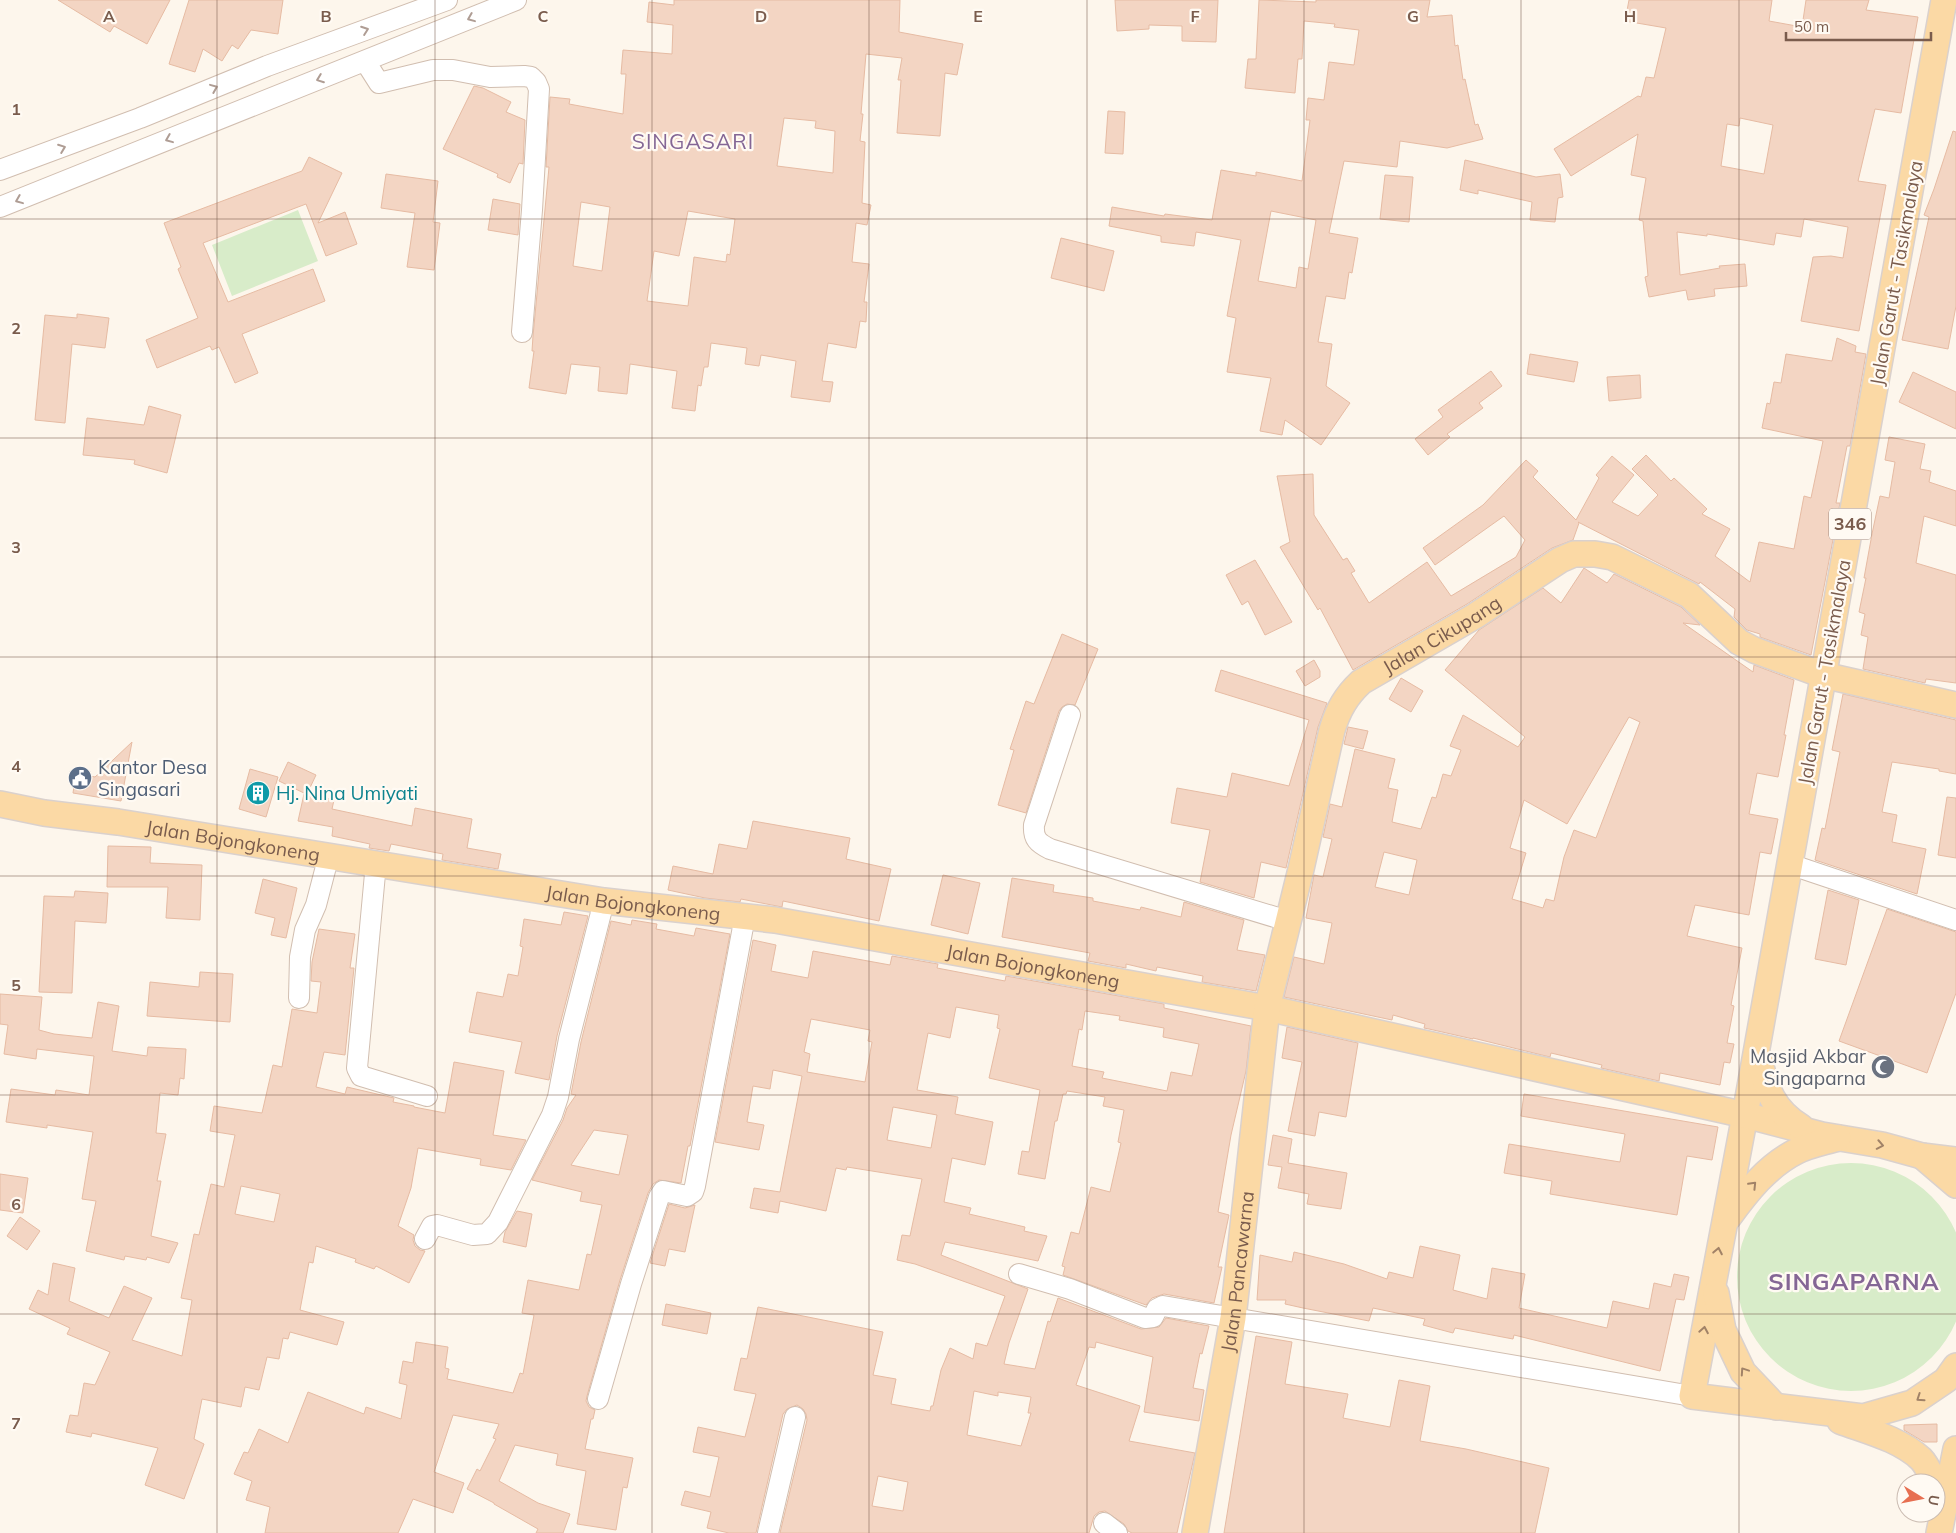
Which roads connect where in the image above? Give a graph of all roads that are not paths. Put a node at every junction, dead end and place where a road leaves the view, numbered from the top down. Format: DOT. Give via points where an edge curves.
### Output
graph roads {
  1 [pos="447,0"];
  2 [pos="516,0"];
  3 [pos="1944,0"];
  4 [pos="365,62"];
  5 [pos="267,66"];
  6 [pos="276,96"];
  7 [pos="0,170"];
  8 [pos="0,207"];
  9 [pos="522,332"];
  10 [pos="1823,674"];
  11 [pos="1956,705"];
  12 [pos="1070,715"];
  13 [pos="0,804"];
  14 [pos="329,855"];
  15 [pos="376,863"];
  16 [pos="1789,864"];
  17 [pos="604,901"];
  18 [pos="744,916"];
  19 [pos="1956,920"];
  20 [pos="1288,921"];
  21 [pos="299,998"];
  22 [pos="1266,1008"];
  23 [pos="1756,1048"];
  24 [pos="427,1096"];
  25 [pos="1745,1115"];
  26 [pos="1808,1131"];
  27 [pos="1838,1138"];
  28 [pos="1922,1156"];
  29 [pos="1956,1160"];
  30 [pos="1956,1184"];
  31 [pos="1724,1224"];
  32 [pos="425,1239"];
  33 [pos="1019,1274"];
  34 [pos="1713,1277"];
  35 [pos="1234,1318"];
  36 [pos="1956,1366"];
  37 [pos="1692,1396"];
  38 [pos="598,1400"];
  39 [pos="1776,1407"];
  40 [pos="1811,1411"];
  41 [pos="795,1417"];
  42 [pos="1956,1449"];
  43 [pos="1929,1473"];
  44 [pos="1946,1473"];
  45 [pos="768,1533"];
  46 [pos="1195,1533"];
  5 -- 1 [label="street, one-way"];
  2 -- 4 [label="street, one-way"];
  3 -- 10 [label="main road, Jalan Garut - Tasikmalaya / 346"];
  4 -- 6 [label="street, one-way"];
  4 -- 9 [label="street" via="379,83 433,70 490,77 524,76 536,82 539,89 534,182"];
  5 -- 6 [label="street"];
  7 -- 5 [label="street, one-way"];
  6 -- 8 [label="street, one-way"];
  10 -- 11 [label="main road, Jalan Cikupang"];
  10 -- 16 [label="main road, Jalan Garut - Tasikmalaya / 346"];
  10 -- 20 [label="main road, Jalan Cikupang" via="1747,646 1728,633 1688,595 1612,558 1574,554 1560,560 1475,616 1361,682 1345,700 1337,712 1332,730"];
  12 -- 20 [label="street" via="1034,825 1033,836 1039,843"];
  13 -- 14 [label="main road, Jalan Bojongkoneng"];
  14 -- 15 [label="main road, Jalan Bojongkoneng"];
  14 -- 21 [label="street" via="316,905 305,930 300,957"];
  15 -- 17 [label="main road, Jalan Bojongkoneng"];
  15 -- 24 [label="street" via="357,1068 361,1076"];
  16 -- 19 [label="street"];
  16 -- 23 [label="main road, Jalan Garut - Tasikmalaya / 346"];
  17 -- 18 [label="main road, Jalan Bojongkoneng"];
  17 -- 32 [label="street" via="569,1039 558,1097 498,1222 487,1234 473,1235 432,1226"];
  18 -- 22 [label="main road, Jalan Bojongkoneng"];
  18 -- 38 [label="street" via="695,1186 687,1196 663,1191 659,1197"];
  20 -- 22 [label="main road, Jalan Cikupang"];
  22 -- 25 [label="main road, Jalan Bojongkoneng"];
  22 -- 35 [label="main road, Jalan Pancawarna"];
  23 -- 25 [label="main road, Jalan Garut - Tasikmalaya"];
  23 -- 26 [label="main road" via="1765,1085 1774,1104 1791,1121"];
  25 -- 26 [label="main road, Jalan Bojongkoneng"];
  25 -- 31 [label="main road, Jalan Garut - Tasikmalaya"];
  26 -- 27 [label="main road, Jalan Bojongkoneng"];
  27 -- 28 [label="main road, Jalan Bojongkoneng, one-way"];
  31 -- 27 [label="main road, one-way" via="1745,1194 1766,1172 1797,1151"];
  28 -- 29 [label="main road, Jalan Bojongkoneng"];
  28 -- 30 [label="main road"];
  34 -- 31 [label="main road, Jalan Garut - Tasikmalaya, one-way"];
  33 -- 35 [label="street" via="1070,1289 1146,1318 1153,1317 1163,1306"];
  37 -- 34 [label="main road, Jalan Garut - Tasikmalaya, one-way"];
  39 -- 34 [label="main road, one-way" via="1743,1372 1733,1352 1723,1330"];
  35 -- 37 [label="street"];
  35 -- 46 [label="main road, Jalan Pancawarna"];
  36 -- 40 [label="main road, one-way" via="1946,1380 1912,1404 1863,1417"];
  37 -- 39 [label="main road"];
  39 -- 40 [label="main road"];
  40 -- 43 [label="main road" via="1907,1448 1923,1460"];
  41 -- 45 [label="street"];
  42 -- 44 [label="main road"];
}
